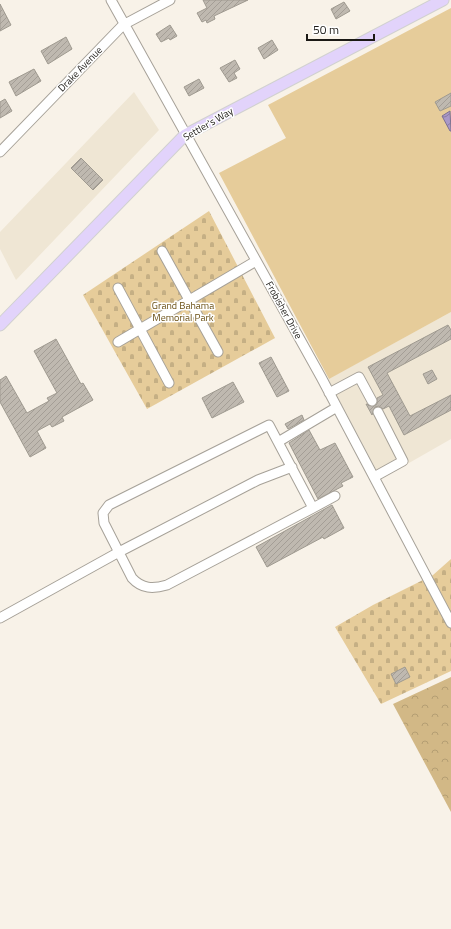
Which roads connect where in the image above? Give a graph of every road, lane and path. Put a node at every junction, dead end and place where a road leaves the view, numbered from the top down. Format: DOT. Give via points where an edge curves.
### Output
graph roads {
  1 [pos="111,0"];
  2 [pos="170,0"];
  3 [pos="443,0"];
  4 [pos="124,25"];
  5 [pos="185,135"];
  6 [pos="0,152"];
  7 [pos="162,251"];
  8 [pos="256,261"];
  9 [pos="118,288"];
  10 [pos="189,300"];
  11 [pos="0,325"];
  12 [pos="140,329"];
  13 [pos="118,342"];
  14 [pos="218,352"];
  15 [pos="169,383"];
  16 [pos="329,393"];
  17 [pos="372,401"];
  18 [pos="337,407"];
  19 [pos="378,412"];
  20 [pos="278,442"];
  21 [pos="292,467"];
  22 [pos="374,477"];
  23 [pos="335,496"];
  24 [pos="313,508"];
  25 [pos="119,552"];
  26 [pos="0,618"];
  27 [pos="451,623"];
  1 -- 4 [label="street, Frobisher Drive"];
  2 -- 4 [label="street, Drake Avenue"];
  3 -- 5 [label="main road, Settler's Way"];
  4 -- 5 [label="street, Frobisher Drive"];
  4 -- 6 [label="street, Drake Avenue"];
  5 -- 8 [label="street, Frobisher Drive"];
  5 -- 11 [label="main road, Settler's Way"];
  7 -- 10 [label="street"];
  8 -- 10 [label="street"];
  8 -- 16 [label="street, Frobisher Drive"];
  9 -- 12 [label="street"];
  10 -- 12 [label="street"];
  10 -- 14 [label="street"];
  12 -- 13 [label="street"];
  12 -- 15 [label="street"];
  16 -- 17 [label="street" via="359,377"];
  16 -- 18 [label="street, Frobisher Drive"];
  18 -- 20 [label="street"];
  18 -- 22 [label="street, Frobisher Drive"];
  19 -- 22 [label="street" via="403,461"];
  20 -- 21 [label="street"];
  20 -- 25 [label="street" via="269,425 109,505 103,513 104,523"];
  21 -- 24 [label="street"];
  21 -- 25 [label="street" via="258,480"];
  22 -- 27 [label="street, Frobisher Drive"];
  23 -- 24 [label="street"];
  24 -- 25 [label="street" via="158,588 139,585 132,578"];
  25 -- 26 [label="street"];
}
